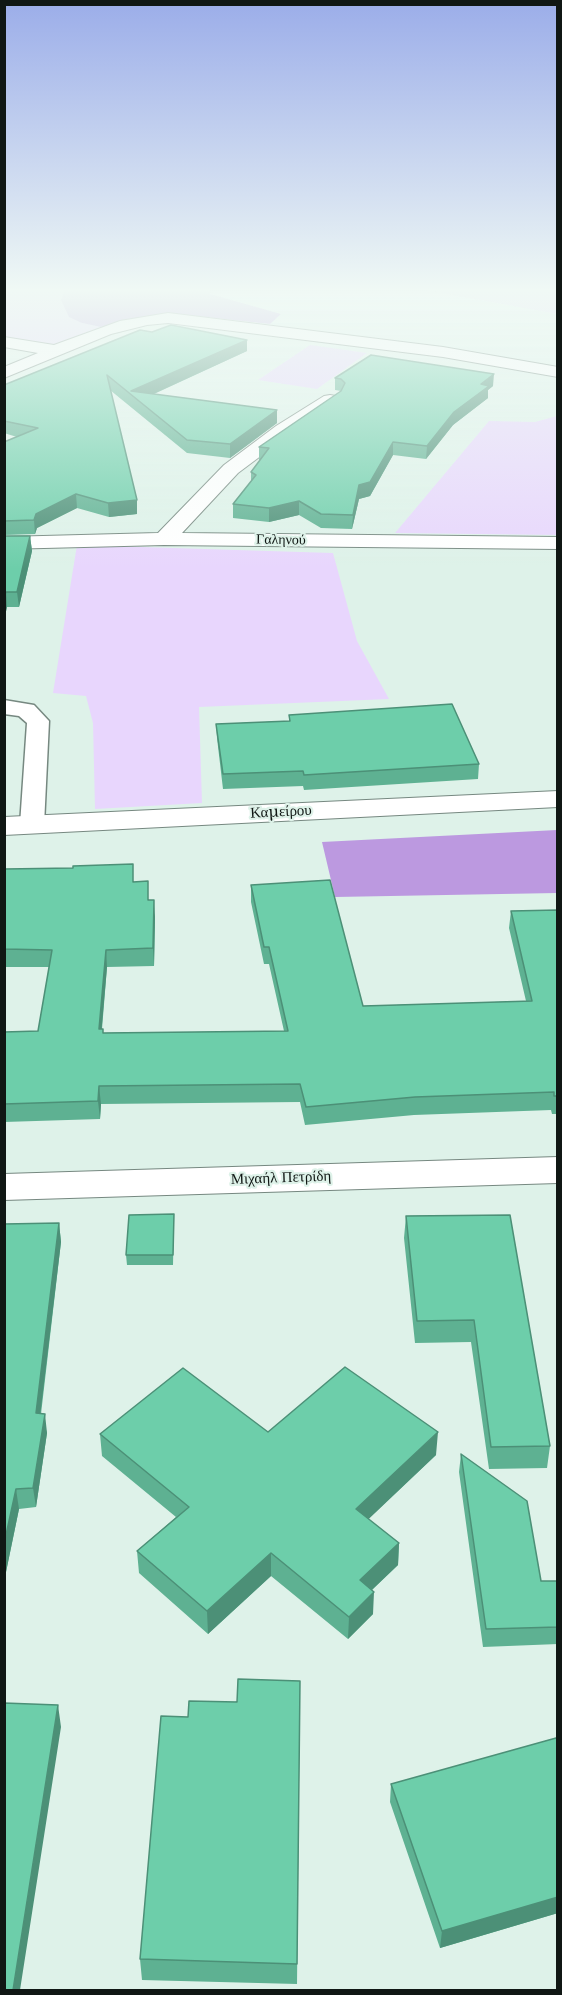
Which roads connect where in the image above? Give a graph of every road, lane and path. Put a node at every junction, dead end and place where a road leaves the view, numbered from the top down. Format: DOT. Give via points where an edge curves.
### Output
graph roads {
  1 [pos="334,397"];
  2 [pos="164,539"];
  3 [pos="4,543"];
  4 [pos="558,543"];
  5 [pos="4,707"];
  6 [pos="558,799"];
  7 [pos="32,825"];
  8 [pos="4,826"];
  9 [pos="558,1170"];
  10 [pos="4,1187"];
  1 -- 2 [label="street" via="231,469"];
  2 -- 3 [label="street, Γαληνού"];
  2 -- 4 [label="street, Γαληνού"];
  5 -- 7 [label="lane" via="27,710 38,721"];
  6 -- 7 [label="street, Καμείρου"];
  7 -- 8 [label="street, Καμείρου"];
  9 -- 10 [label="street, Μιχαήλ Πετρίδη"];
}
